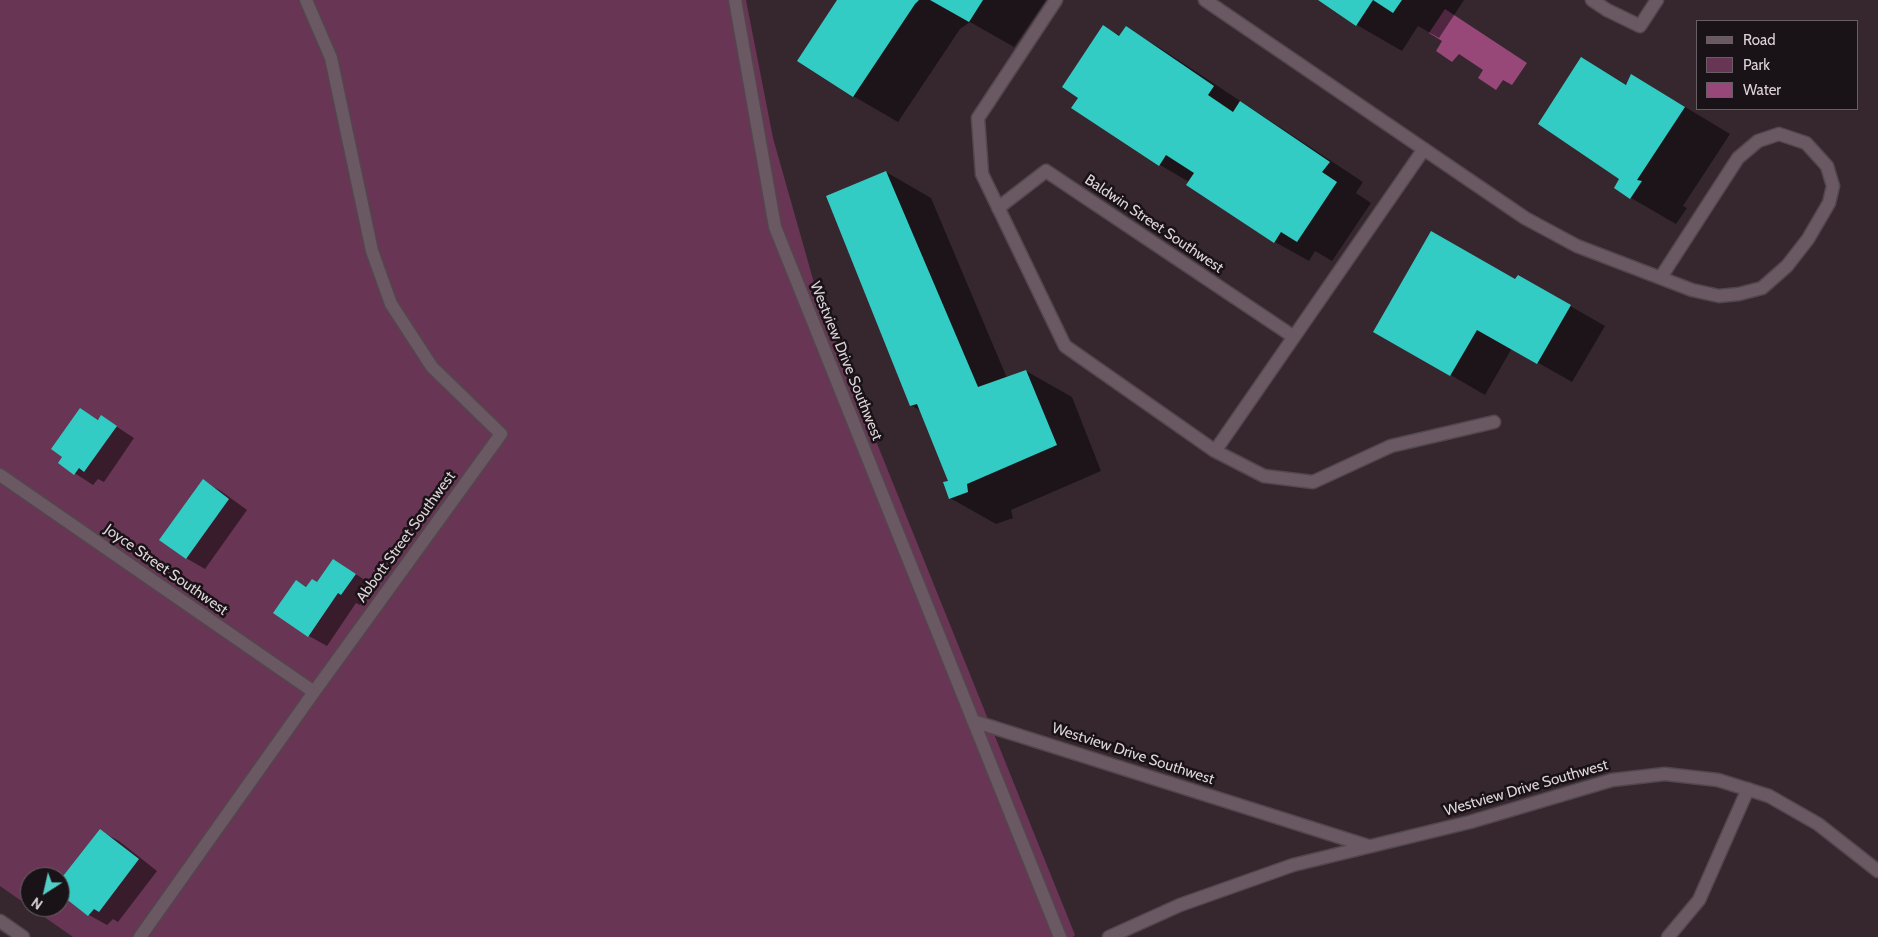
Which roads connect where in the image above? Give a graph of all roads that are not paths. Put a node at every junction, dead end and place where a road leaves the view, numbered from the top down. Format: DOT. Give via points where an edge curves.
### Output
graph roads {
  1 [pos="306,0"];
  2 [pos="735,0"];
  3 [pos="1056,0"];
  4 [pos="1205,0"];
  5 [pos="1592,0"];
  6 [pos="1657,0"];
  7 [pos="1424,149"];
  8 [pos="998,208"];
  9 [pos="1661,277"];
  10 [pos="1294,337"];
  11 [pos="1494,422"];
  12 [pos="1215,451"];
  13 [pos="0,475"];
  14 [pos="314,692"];
  15 [pos="972,721"];
  16 [pos="1748,789"];
  17 [pos="1369,846"];
  18 [pos="1878,871"];
  19 [pos="0,921"];
  20 [pos="23,937"];
  21 [pos="140,937"];
  22 [pos="1060,937"];
  23 [pos="1109,937"];
  24 [pos="1668,937"];
  1 -- 14 [label="street, Abbott Street Southwest" via="330,58 372,251 391,304 432,368 501,434"];
  2 -- 15 [label="street, Westview Drive Southwest" via="775,227"];
  3 -- 8 [label="street" via="978,118 982,174"];
  4 -- 7 [label="street"];
  5 -- 6 [label="street" via="1640,26"];
  7 -- 9 [label="street" via="1525,218 1577,246"];
  7 -- 10 [label="street"];
  8 -- 10 [label="street, Baldwin Street Southwest" via="1046,171"];
  8 -- 12 [label="street" via="1066,346"];
  9 -- 9 [label="street" via="1692,290 1719,296 1762,288 1788,266 1829,203 1832,186 1827,166 1806,143 1779,134 1758,141 1738,158"];
  10 -- 12 [label="street"];
  11 -- 12 [label="street" via="1391,446 1313,482 1264,476"];
  13 -- 14 [label="street, Joyce Street Southwest"];
  14 -- 21 [label="street, Abbott Street Southwest"];
  15 -- 17 [label="street, Westview Drive Southwest"];
  15 -- 22 [label="street, Westview Drive Southwest"];
  16 -- 17 [label="street, Westview Drive Southwest" via="1718,780 1665,774 1612,780 1470,822"];
  16 -- 18 [label="street, Westview Drive Southwest" via="1769,796 1818,824"];
  16 -- 24 [label="street" via="1699,900"];
  17 -- 23 [label="street, Westview Drive Southwest" via="1293,865 1180,905"];
  19 -- 20 [label="street"];
}
